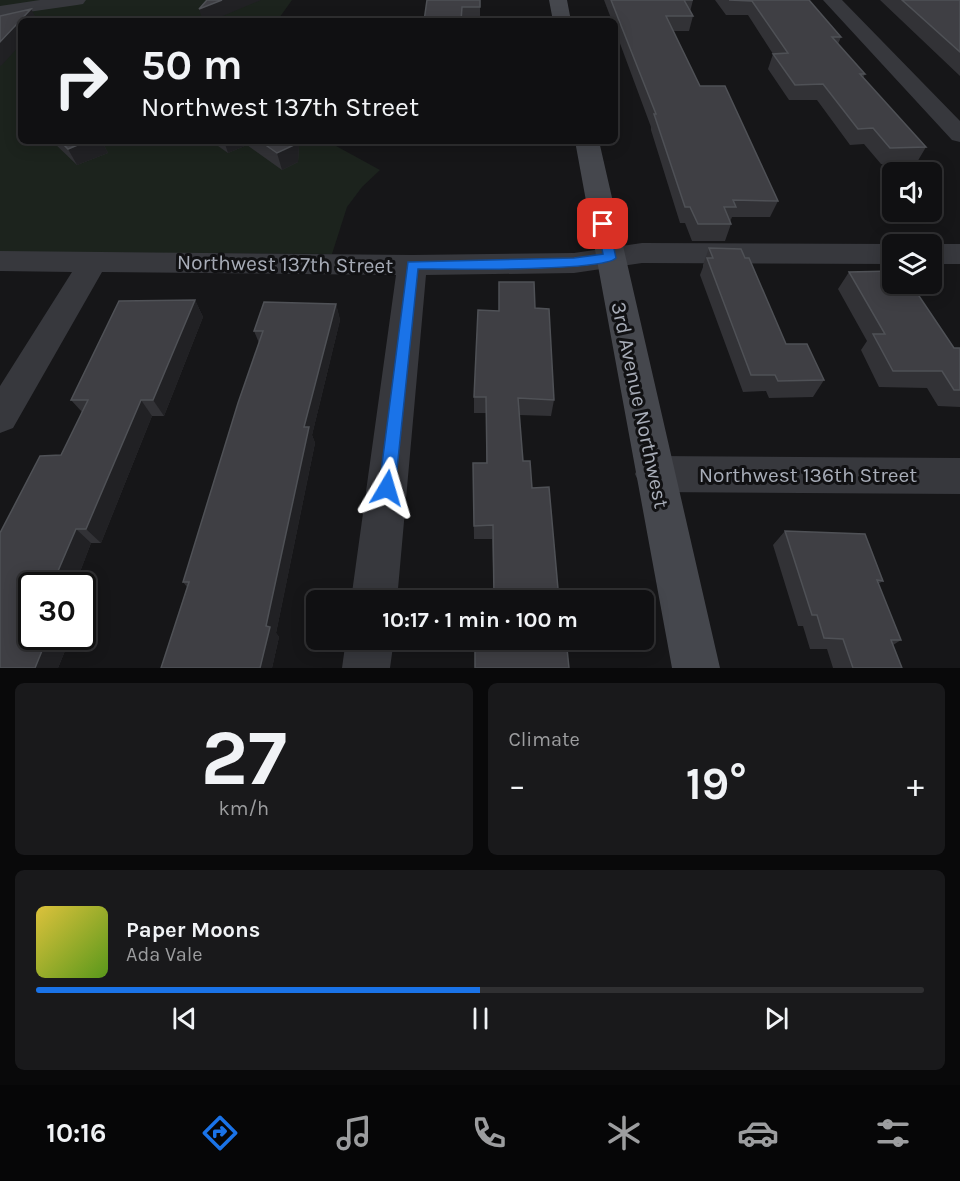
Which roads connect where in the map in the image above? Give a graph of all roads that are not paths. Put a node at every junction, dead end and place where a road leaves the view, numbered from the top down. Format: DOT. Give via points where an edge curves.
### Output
graph roads {
  1 [pos="77,0"];
  2 [pos="558,0"];
  3 [pos="832,0"];
  4 [pos="0,11"];
  5 [pos="561,18"];
  6 [pos="960,135"];
  7 [pos="588,144"];
  8 [pos="882,254"];
  9 [pos="942,254"];
  10 [pos="960,254"];
  11 [pos="610,258"];
  12 [pos="0,261"];
  13 [pos="94,261"];
  14 [pos="412,265"];
  15 [pos="0,417"];
  16 [pos="655,474"];
  17 [pos="960,476"];
  18 [pos="375,590"];
  19 [pos="368,650"];
  20 [pos="366,668"];
  21 [pos="696,668"];
  1 -- 4 [label="street"];
  2 -- 5 [label="street"];
  3 -- 6 [label="street"];
  7 -- 11 [label="street, 3rd Avenue Northwest"];
  8 -- 11 [label="street, Northwest 137th Street" via="642,253"];
  9 -- 10 [label="street"];
  11 -- 14 [label="street, Northwest 137th Street" via="574,263"];
  11 -- 16 [label="street, 3rd Avenue Northwest"];
  12 -- 13 [label="street, Northwest 137th Street"];
  13 -- 14 [label="street, Northwest 137th Street"];
  13 -- 15 [label="street"];
  14 -- 18 [label="street"];
  16 -- 17 [label="street, Northwest 136th Street"];
  16 -- 21 [label="street, 3rd Avenue Northwest"];
  19 -- 20 [label="street"];
}
